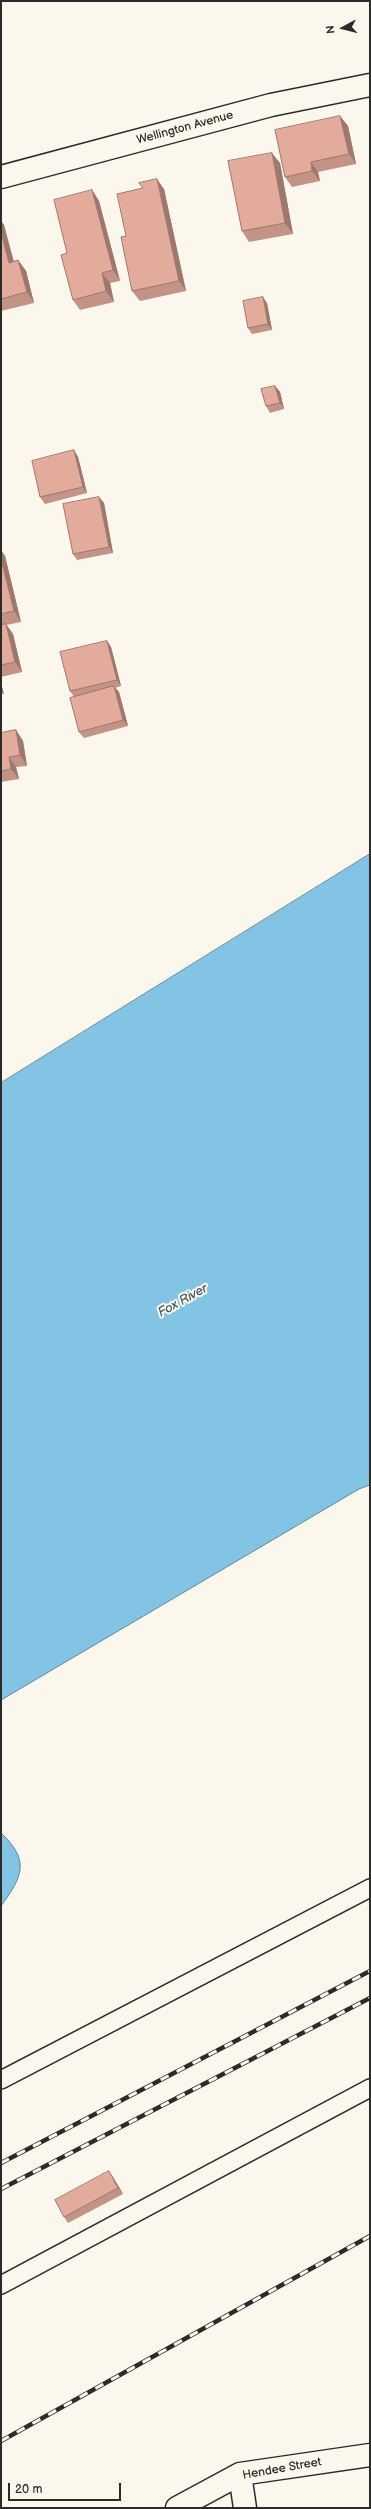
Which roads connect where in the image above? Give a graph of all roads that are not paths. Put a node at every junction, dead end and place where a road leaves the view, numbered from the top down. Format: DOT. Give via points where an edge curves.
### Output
graph roads {
  1 [pos="370,85"];
  2 [pos="1,177"];
  3 [pos="370,1888"];
  4 [pos="1,2080"];
  5 [pos="370,2088"];
  6 [pos="1,2285"];
  7 [pos="370,2455"];
  8 [pos="240,2474"];
  9 [pos="177,2508"];
  10 [pos="244,2508"];
  1 -- 2 [label="street, Wellington Avenue" via="271,105"];
  3 -- 4 [label="lane"];
  5 -- 6 [label="lane"];
  7 -- 8 [label="street, Hendee Street"];
  8 -- 9 [label="street, Hendee Street"];
  8 -- 10 [label="street"];
}
